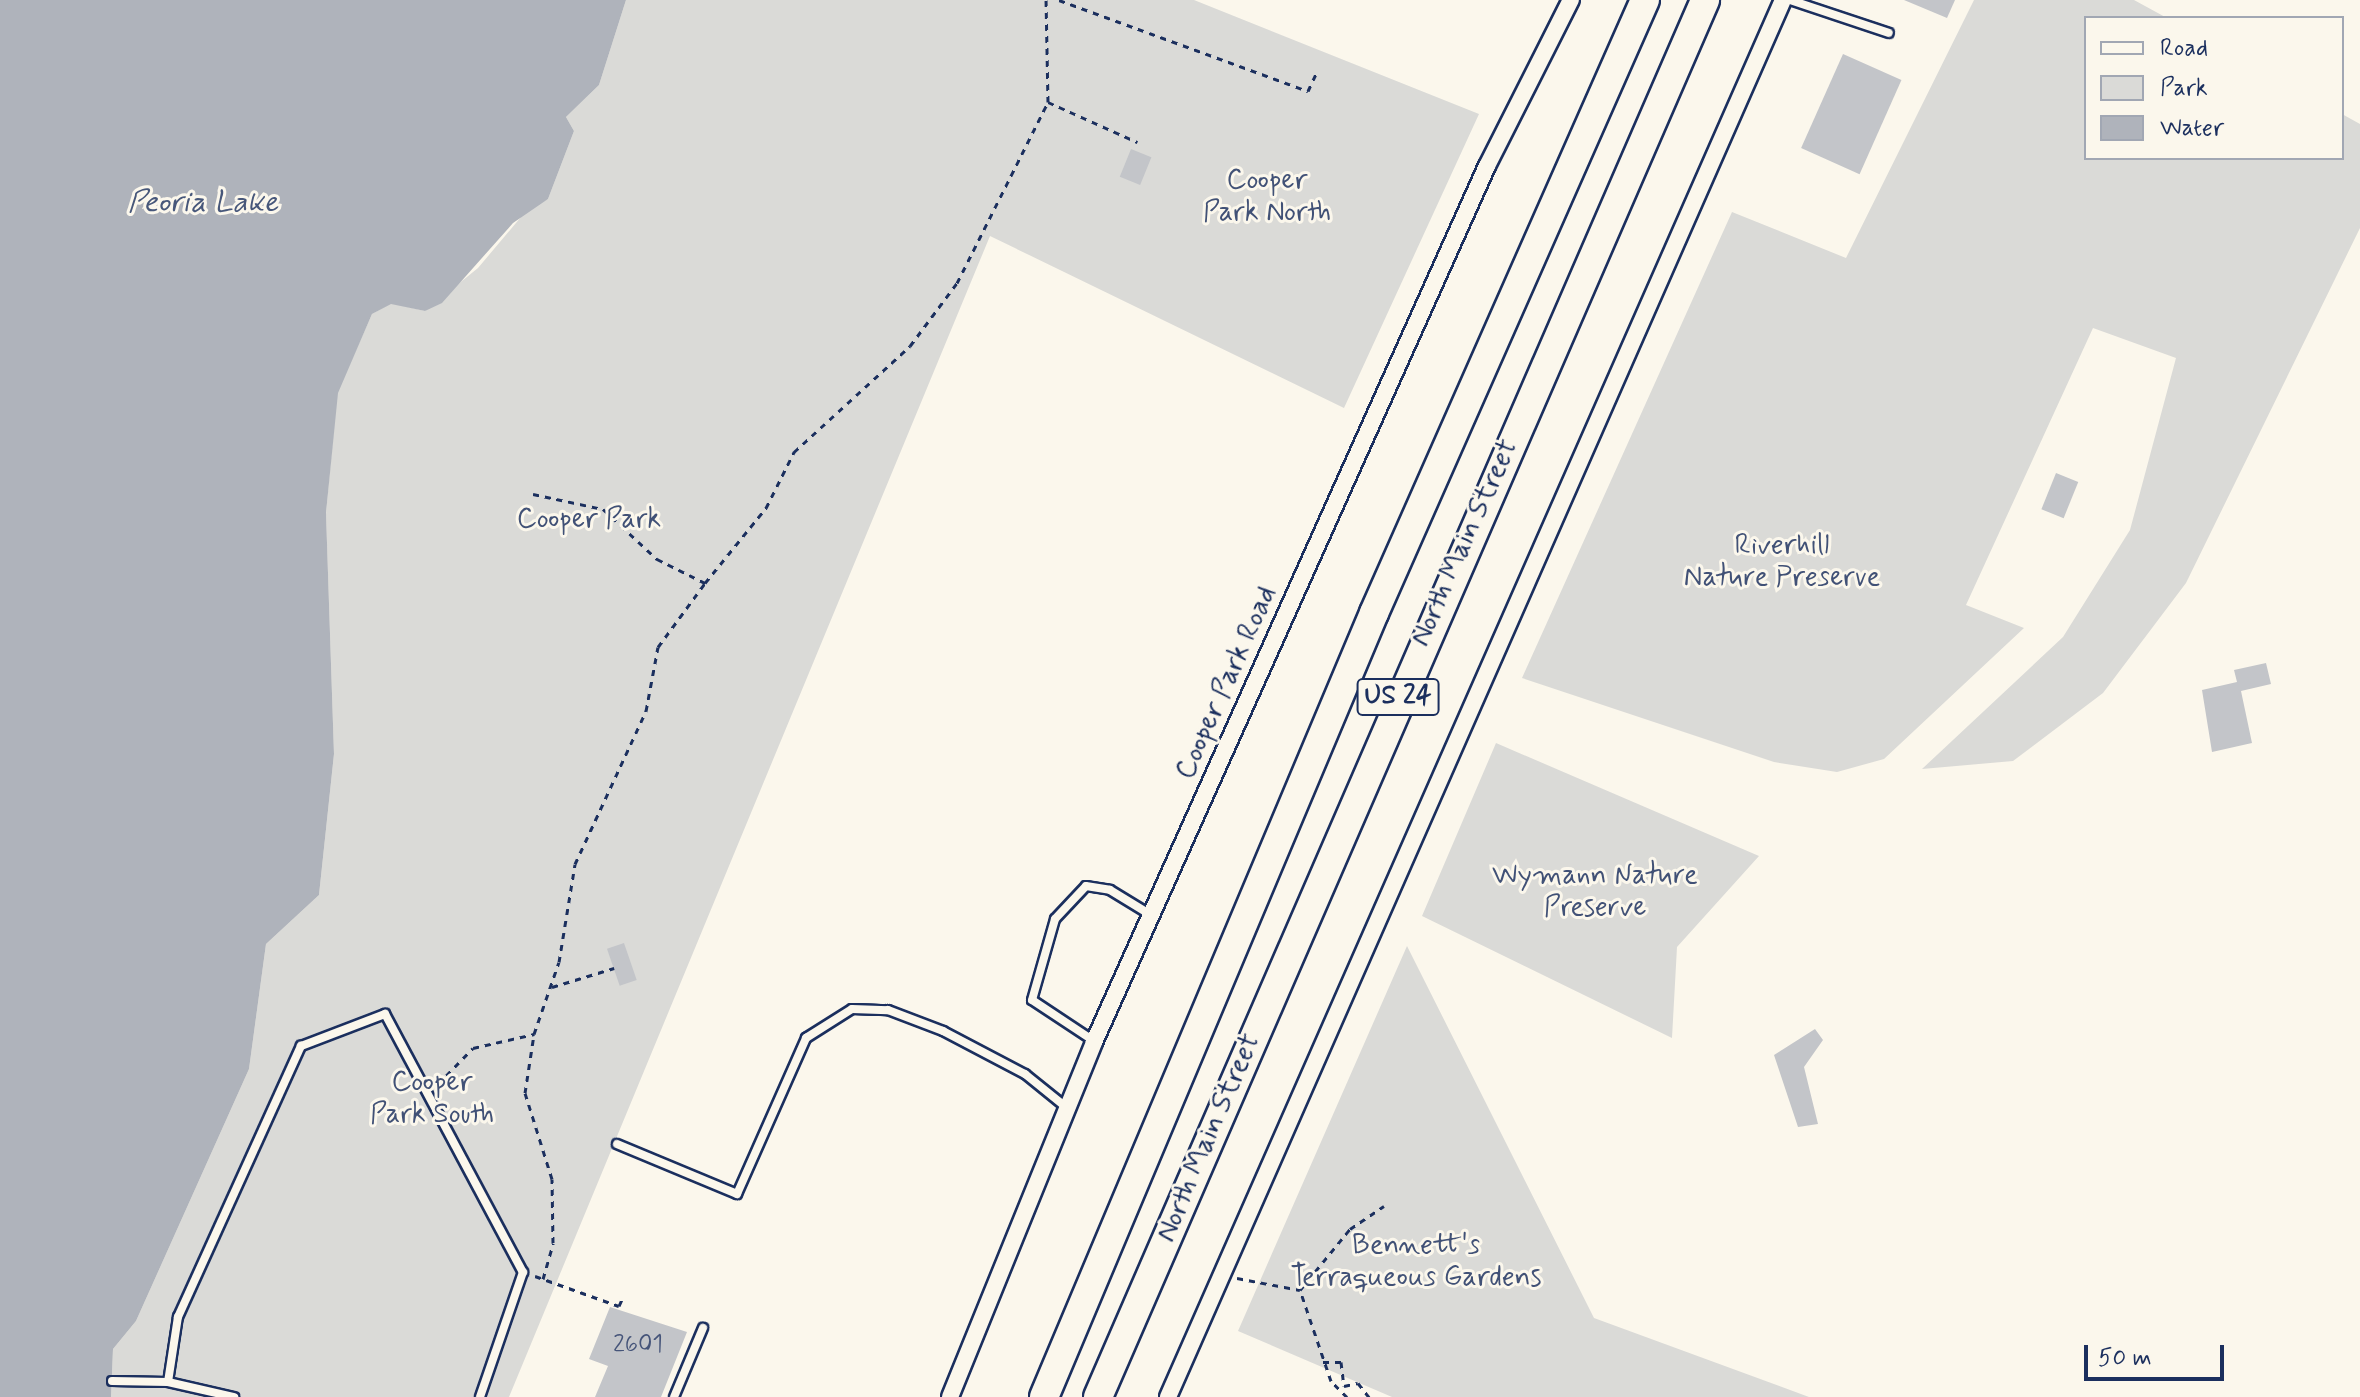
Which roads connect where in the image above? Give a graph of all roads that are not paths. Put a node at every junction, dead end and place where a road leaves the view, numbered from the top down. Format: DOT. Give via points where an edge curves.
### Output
graph roads {
  1 [pos="1571,0"];
  2 [pos="1645,0"];
  3 [pos="1705,0"];
  4 [pos="1783,0"];
  5 [pos="1790,0"];
  6 [pos="1839,0"];
  7 [pos="1834,10"];
  8 [pos="1889,33"];
  9 [pos="1152,915"];
  10 [pos="1094,1042"];
  11 [pos="1068,1108"];
  12 [pos="617,1144"];
  13 [pos="703,1328"];
  14 [pos="112,1381"];
  15 [pos="168,1382"];
  16 [pos="234,1397"];
  17 [pos="480,1397"];
  18 [pos="674,1397"];
  19 [pos="950,1397"];
  20 [pos="1044,1397"];
  21 [pos="1098,1397"];
  22 [pos="1168,1397"];
  1 -- 9 [label="street, Cooper Park Road" via="1480,180"];
  2 -- 20 [label="highway, North Main Street / US 24" via="1374,613"];
  3 -- 21 [label="highway, North Main Street / US 24"];
  4 -- 22 [label="street"];
  5 -- 7 [label="lane"];
  6 -- 7 [label="lane"];
  7 -- 8 [label="lane"];
  9 -- 10 [label="street, Cooper Park Road"];
  9 -- 10 [label="lane" via="1110,890 1086,886 1055,919 1032,1000"];
  10 -- 11 [label="street, Cooper Park Road"];
  11 -- 12 [label="lane" via="1025,1074 943,1031 888,1010 852,1009 806,1038 737,1194"];
  11 -- 19 [label="street, Cooper Park Road"];
  13 -- 18 [label="lane"];
  14 -- 15 [label="lane"];
  15 -- 16 [label="lane"];
  15 -- 17 [label="lane" via="178,1317 301,1046 385,1014 523,1272"];
}
